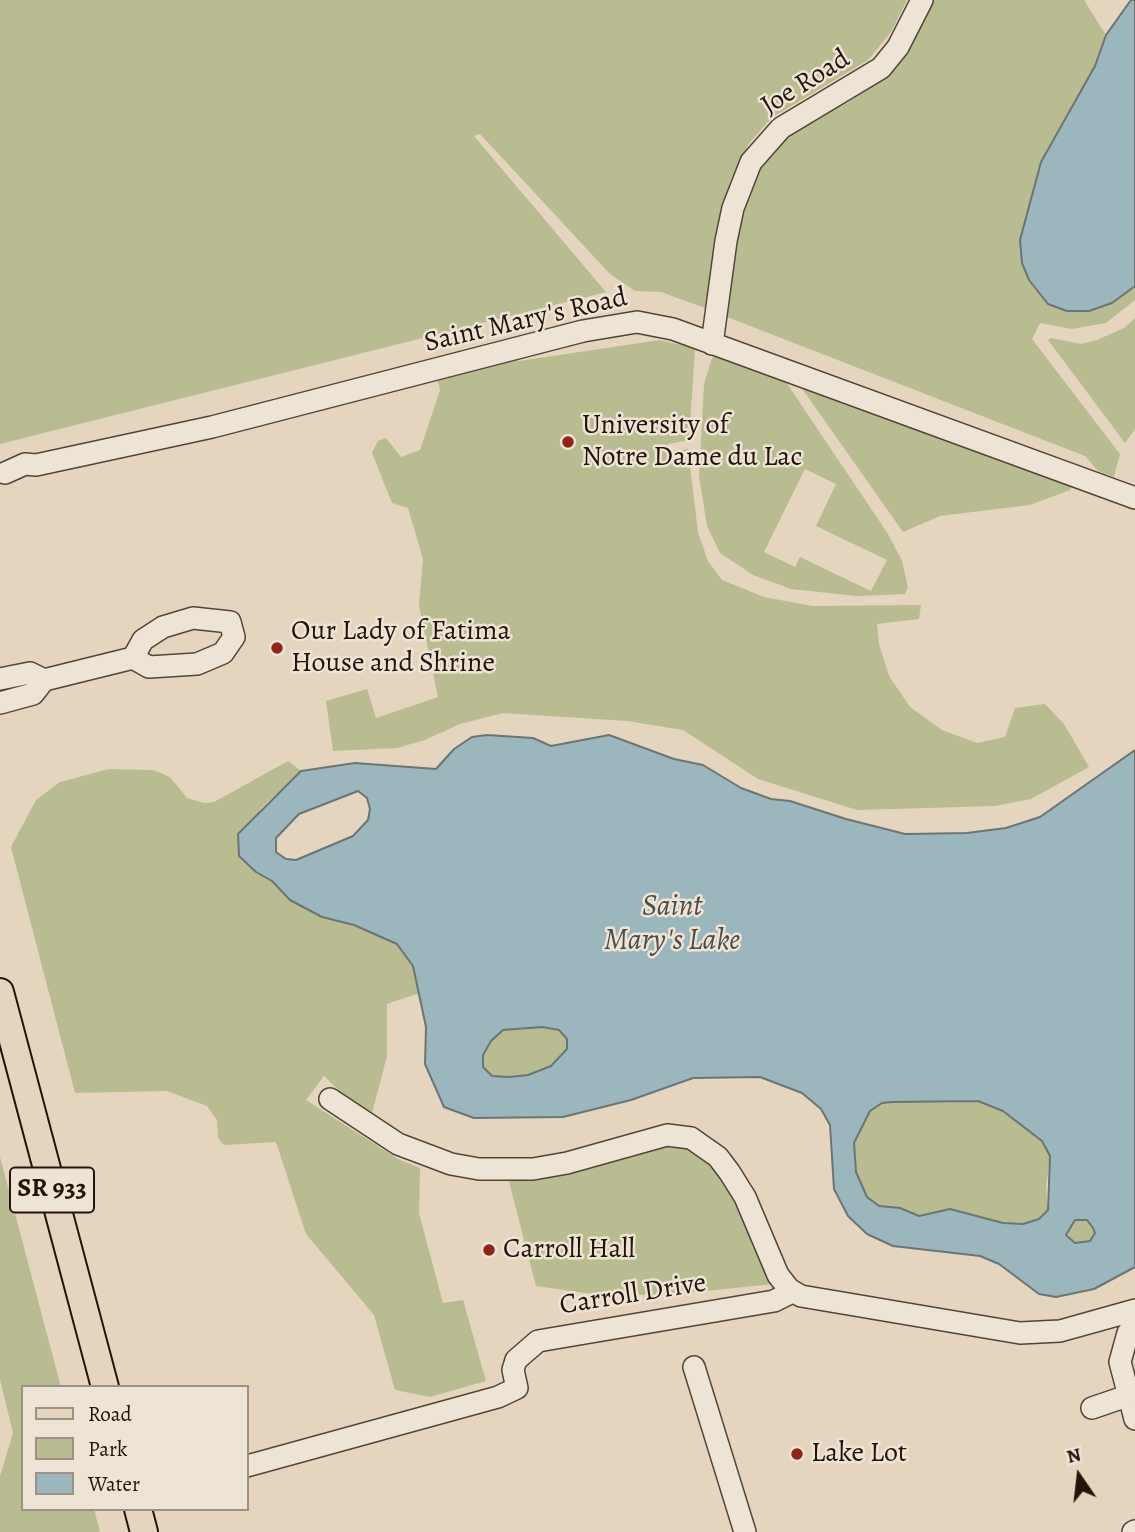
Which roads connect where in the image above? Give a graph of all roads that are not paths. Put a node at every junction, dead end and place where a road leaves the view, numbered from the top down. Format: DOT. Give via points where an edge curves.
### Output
graph roads {
  1 [pos="922,0"];
  2 [pos="712,344"];
  3 [pos="3,473"];
  4 [pos="1135,498"];
  5 [pos="133,658"];
  6 [pos="0,679"];
  7 [pos="44,680"];
  8 [pos="0,703"];
  9 [pos="0,992"];
  10 [pos="330,1099"];
  11 [pos="792,1292"];
  12 [pos="1135,1310"];
  13 [pos="1135,1324"];
  14 [pos="694,1367"];
  15 [pos="104,1385"];
  16 [pos="1127,1396"];
  17 [pos="1092,1408"];
  18 [pos="1135,1419"];
  19 [pos="248,1466"];
  20 [pos="139,1511"];
  21 [pos="144,1532"];
  22 [pos="745,1532"];
  1 -- 2 [label="street, Joe Road" via="898,47 881,68 781,128 751,162 733,208"];
  2 -- 3 [label="street, Saint Mary's Road" via="652,323 583,331 212,426 36,465 27,472"];
  2 -- 4 [label="street, Saint Mary's Road"];
  5 -- 7 [label="street"];
  6 -- 7 [label="street" via="30,673"];
  7 -- 8 [label="street" via="33,694"];
  9 -- 15 [label="main road, SR 933"];
  10 -- 11 [label="street" via="398,1144 479,1169 533,1169 667,1135 691,1138 718,1157 730,1173 778,1275"];
  11 -- 12 [label="street" via="1020,1333 1060,1331"];
  11 -- 19 [label="street, Carroll Drive" via="774,1301 538,1341 516,1360 517,1388 459,1409"];
  13 -- 16 [label="street" via="1120,1362"];
  14 -- 22 [label="street"];
  16 -- 17 [label="street"];
  16 -- 18 [label="street"];
  20 -- 21 [label="main road"];
}
